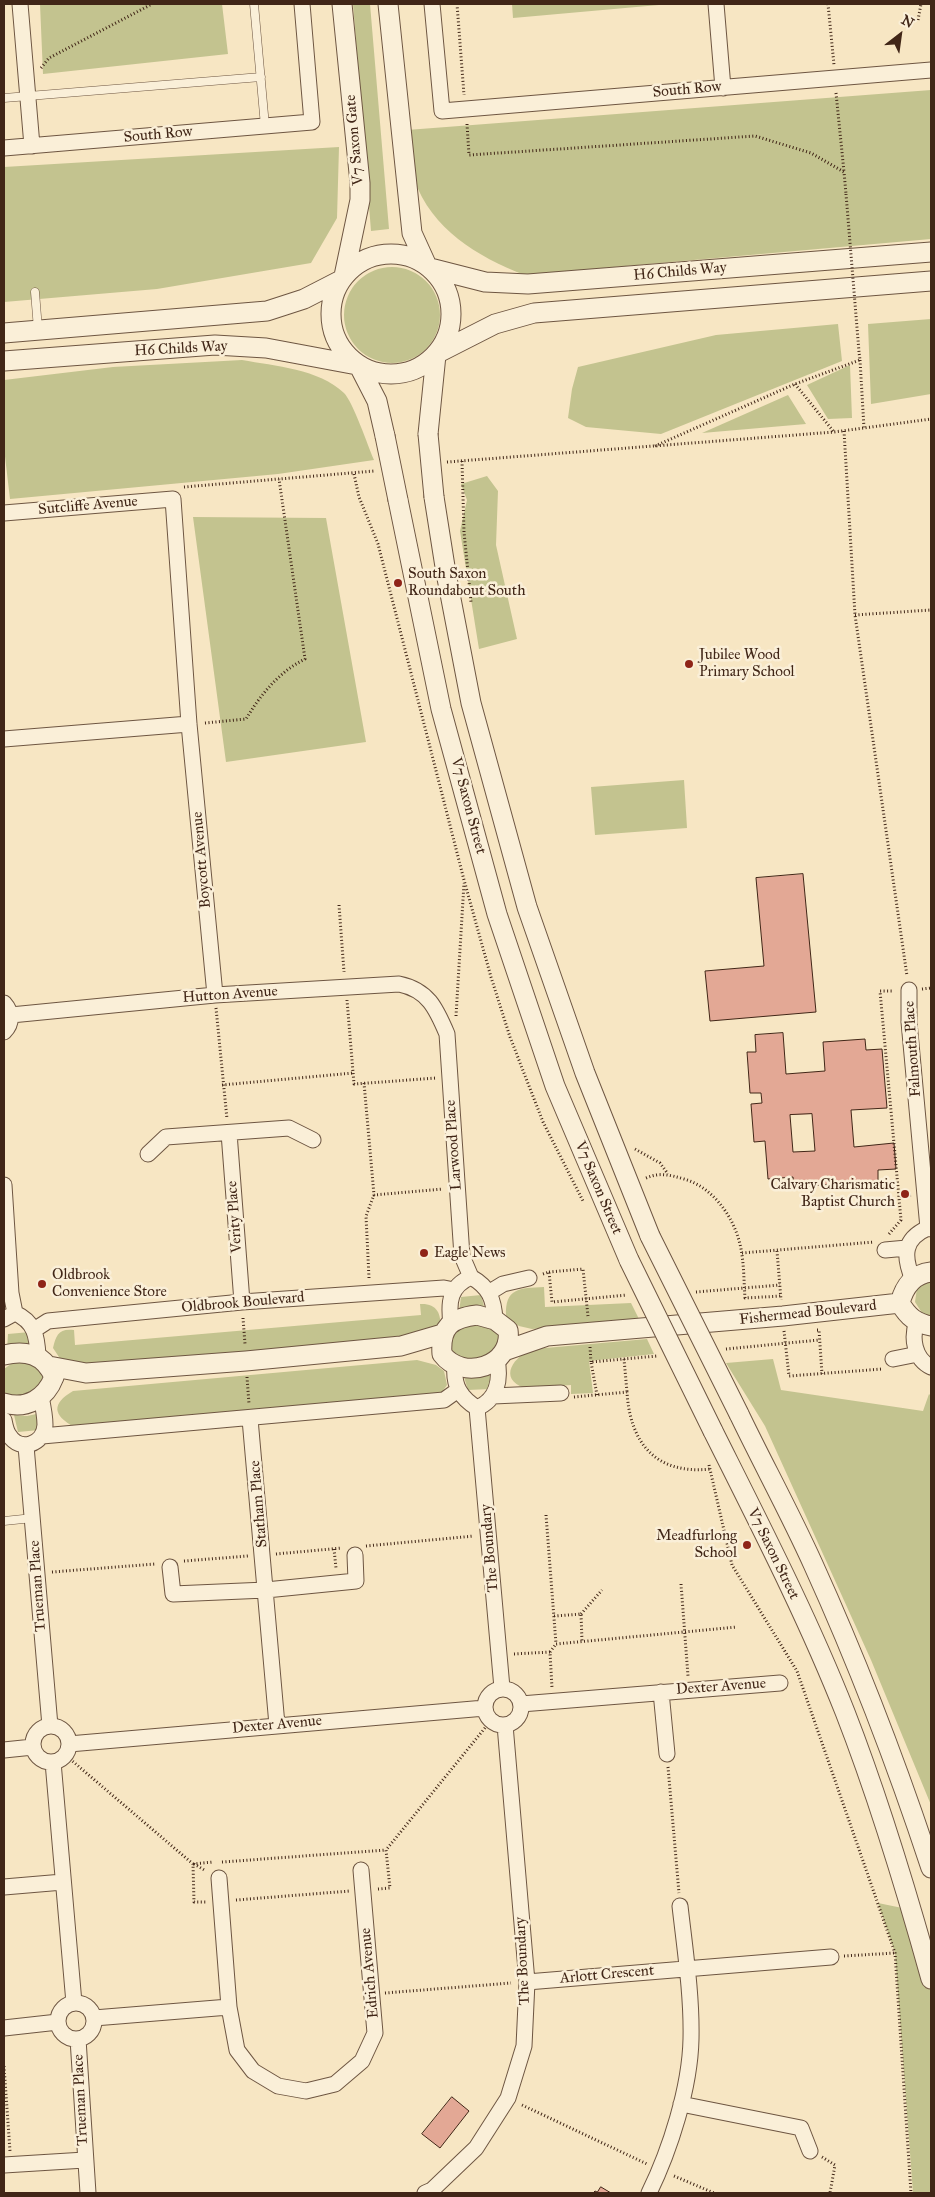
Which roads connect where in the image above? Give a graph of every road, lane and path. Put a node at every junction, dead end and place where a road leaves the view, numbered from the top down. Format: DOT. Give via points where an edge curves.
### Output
graph roads {
  1 [pos="20,4"];
  2 [pos="152,4"];
  3 [pos="254,4"];
  4 [pos="302,4"];
  5 [pos="342,4"];
  6 [pos="388,4"];
  7 [pos="432,4"];
  8 [pos="458,4"];
  9 [pos="716,4"];
  10 [pos="921,4"];
  11 [pos="918,20"];
  12 [pos="40,70"];
  13 [pos="931,70"];
  14 [pos="261,77"];
  15 [pos="723,88"];
  16 [pos="28,96"];
  17 [pos="4,98"];
  18 [pos="465,109"];
  19 [pos="265,126"];
  20 [pos="32,146"];
  21 [pos="4,148"];
  22 [pos="931,252"];
  23 [pos="429,267"];
  24 [pos="342,278"];
  25 [pos="931,281"];
  26 [pos="35,292"];
  27 [pos="38,330"];
  28 [pos="4,333"];
  29 [pos="437,354"];
  30 [pos="4,360"];
  31 [pos="860,360"];
  32 [pos="358,366"];
  33 [pos="795,384"];
  34 [pos="931,419"];
  35 [pos="864,428"];
  36 [pos="844,430"];
  37 [pos="834,432"];
  38 [pos="653,447"];
  39 [pos="462,461"];
  40 [pos="442,463"];
  41 [pos="384,470"];
  42 [pos="354,474"];
  43 [pos="279,479"];
  44 [pos="173,499"];
  45 [pos="4,513"];
  46 [pos="471,607"];
  47 [pos="931,610"];
  48 [pos="854,616"];
  49 [pos="189,724"];
  50 [pos="4,739"];
  51 [pos="464,880"];
  52 [pos="339,905"];
  53 [pos="345,987"];
  54 [pos="931,988"];
  55 [pos="909,990"];
  56 [pos="215,995"];
  57 [pos="7,1009"];
  58 [pos="438,1013"];
  59 [pos="4,1032"];
  60 [pos="447,1034"];
  61 [pos="353,1073"];
  62 [pos="450,1076"];
  63 [pos="364,1083"];
  64 [pos="222,1085"];
  65 [pos="229,1133"];
  66 [pos="313,1140"];
  67 [pos="632,1143"];
  68 [pos="148,1154"];
  69 [pos="668,1174"];
  70 [pos="646,1178"];
  71 [pos="4,1185"];
  72 [pos="457,1188"];
  73 [pos="374,1195"];
  74 [pos="930,1228"];
  75 [pos="907,1248"];
  76 [pos="885,1250"];
  77 [pos="777,1251"];
  78 [pos="742,1253"];
  79 [pos="549,1272"];
  80 [pos="931,1272"];
  81 [pos="471,1277"];
  82 [pos="529,1278"];
  83 [pos="913,1280"];
  84 [pos="780,1285"];
  85 [pos="744,1289"];
  86 [pos="454,1290"];
  87 [pos="490,1292"];
  88 [pos="370,1293"];
  89 [pos="624,1296"];
  90 [pos="781,1296"];
  91 [pos="586,1299"];
  92 [pos="242,1302"];
  93 [pos="900,1303"];
  94 [pos="10,1316"];
  95 [pos="924,1324"];
  96 [pos="502,1325"];
  97 [pos="786,1327"];
  98 [pos="446,1329"];
  99 [pos="34,1330"];
  100 [pos="810,1331"];
  101 [pos="547,1336"];
  102 [pos="819,1340"];
  103 [pos="785,1344"];
  104 [pos="401,1346"];
  105 [pos="722,1350"];
  106 [pos="4,1354"];
  107 [pos="918,1354"];
  108 [pos="501,1356"];
  109 [pos="653,1356"];
  110 [pos="624,1359"];
  111 [pos="449,1360"];
  112 [pos="44,1361"];
  113 [pos="889,1364"];
  114 [pos="931,1367"];
  115 [pos="86,1373"];
  116 [pos="822,1374"];
  117 [pos="458,1390"];
  118 [pos="627,1392"];
  119 [pos="561,1393"];
  120 [pos="45,1394"];
  121 [pos="597,1395"];
  122 [pos="493,1396"];
  123 [pos="4,1403"];
  124 [pos="478,1408"];
  125 [pos="250,1419"];
  126 [pos="4,1420"];
  127 [pos="42,1436"];
  128 [pos="26,1446"];
  129 [pos="708,1461"];
  130 [pos="710,1468"];
  131 [pos="546,1515"];
  132 [pos="33,1518"];
  133 [pos="4,1521"];
  134 [pos="490,1535"];
  135 [pos="354,1550"];
  136 [pos="263,1555"];
  137 [pos="170,1567"];
  138 [pos="37,1573"];
  139 [pos="681,1584"];
  140 [pos="266,1590"];
  141 [pos="602,1590"];
  142 [pos="581,1614"];
  143 [pos="554,1616"];
  144 [pos="737,1628"];
  145 [pos="685,1632"];
  146 [pos="582,1641"];
  147 [pos="556,1644"];
  148 [pos="550,1652"];
  149 [pos="498,1655"];
  150 [pos="780,1683"];
  151 [pos="502,1688"];
  152 [pos="690,1690"];
  153 [pos="661,1692"];
  154 [pos="553,1701"];
  155 [pos="521,1704"];
  156 [pos="494,1718"];
  157 [pos="277,1724"];
  158 [pos="50,1726"];
  159 [pos="33,1747"];
  160 [pos="4,1750"];
  161 [pos="62,1754"];
  162 [pos="667,1754"];
  163 [pos="386,1850"];
  164 [pos="193,1864"];
  165 [pos="931,1868"];
  166 [pos="361,1870"];
  167 [pos="220,1878"];
  168 [pos="63,1882"];
  169 [pos="4,1887"];
  170 [pos="362,1890"];
  171 [pos="221,1901"];
  172 [pos="680,1906"];
  173 [pos="895,1953"];
  174 [pos="831,1957"];
  175 [pos="686,1968"];
  176 [pos="931,1978"];
  177 [pos="527,1982"];
  178 [pos="372,1994"];
  179 [pos="74,2003"];
  180 [pos="229,2007"];
  181 [pos="94,2018"];
  182 [pos="58,2022"];
  183 [pos="4,2028"];
  184 [pos="78,2039"];
  185 [pos="4,2066"];
  186 [pos="5,2098"];
  187 [pos="508,2098"];
  188 [pos="682,2104"];
  189 [pos="810,2151"];
  190 [pos="85,2160"];
  191 [pos="8,2165"];
  192 [pos="660,2170"];
  193 [pos="88,2193"];
  194 [pos="425,2193"];
  195 [pos="649,2193"];
  196 [pos="714,2193"];
  197 [pos="830,2193"];
  198 [pos="911,2193"];
  1 -- 16 [label="street"];
  2 -- 12 [label="path" via="48,58"];
  3 -- 14 [label="lane"];
  4 -- 19 [label="street, South Row" via="312,122"];
  5 -- 24 [label="street, V7 Saxon Gate" via="360,200"];
  6 -- 23 [label="street" via="412,233"];
  7 -- 18 [label="street, South Row" via="442,111"];
  8 -- 18 [label="path"];
  9 -- 15 [label="street"];
  10 -- 11 [label="path"];
  13 -- 15 [label="street, South Row"];
  14 -- 16 [label="lane"];
  14 -- 19 [label="lane"];
  15 -- 18 [label="street, South Row"];
  16 -- 17 [label="lane"];
  16 -- 20 [label="street"];
  18 -- 31 [label="path, bridge" via="469,155 755,136 811,153 844,172"];
  19 -- 20 [label="street, South Row"];
  20 -- 21 [label="street, South Row"];
  22 -- 23 [label="street, H6 Childs Way" via="528,284 485,282"];
  23 -- 24 [label="street" via="406,256 384,254 362,261"];
  23 -- 29 [label="street" via="444,286 451,309 449,332"];
  24 -- 27 [label="street, H6 Childs Way" via="304,299 267,311"];
  24 -- 32 [label="street" via="332,297 330,316 334,335 343,352"];
  25 -- 29 [label="street, H6 Childs Way" via="534,313 495,324"];
  26 -- 27 [label="lane"];
  27 -- 28 [label="street, H6 Childs Way"];
  29 -- 32 [label="street" via="419,368 399,374 378,374"];
  29 -- 165 [label="street, V7 Saxon Street, bridge" via="428,434 446,574 471,702 527,907 585,1073 650,1236 812,1563 868,1693 906,1791"];
  30 -- 32 [label="street, H6 Childs Way" via="215,345 266,348"];
  31 -- 33 [label="path"];
  31 -- 35 [label="path"];
  32 -- 176 [label="street, V7 Saxon Street, bridge" via="377,401 441,708 497,914 555,1086 629,1260 785,1576 844,1711 905,1888"];
  33 -- 37 [label="path"];
  33 -- 38 [label="path"];
  34 -- 35 [label="path"];
  35 -- 36 [label="path"];
  36 -- 37 [label="path"];
  36 -- 48 [label="path"];
  37 -- 38 [label="path"];
  38 -- 39 [label="path"];
  39 -- 40 [label="path"];
  39 -- 46 [label="path"];
  41 -- 42 [label="path"];
  43 -- 49 [label="path" via="305,659 269,687 246,719"];
  44 -- 45 [label="street, Sutcliffe Avenue"];
  44 -- 49 [label="street, Boycott Avenue"];
  47 -- 48 [label="path"];
  48 -- 55 [label="path"];
  49 -- 50 [label="street"];
  49 -- 56 [label="street, Boycott Avenue"];
  51 -- 60 [label="path" via="458,1013"];
  52 -- 53 [label="path"];
  53 -- 56 [label="street, Hutton Avenue"];
  53 -- 58 [label="street, Hutton Avenue" via="399,984 414,987 425,995"];
  53 -- 61 [label="path"];
  54 -- 55 [label="path"];
  55 -- 74 [label="street, Falmouth Place" via="909,1022"];
  55 -- 77 [label="path" via="880,991 901,1220 883,1241"];
  56 -- 57 [label="street, Hutton Avenue"];
  56 -- 64 [label="path"];
  57 -- 59 [label="street" via="10,1022"];
  58 -- 60 [label="street, Larwood Place"];
  60 -- 62 [label="street, Larwood Place"];
  61 -- 63 [label="path" via="354,1084"];
  61 -- 64 [label="path"];
  62 -- 63 [label="path"];
  62 -- 72 [label="street, Larwood Place"];
  63 -- 73 [label="path"];
  64 -- 65 [label="path"];
  65 -- 66 [label="street" via="289,1128"];
  65 -- 68 [label="street" via="166,1137"];
  65 -- 92 [label="street, Verity Place"];
  67 -- 69 [label="path" via="636,1150 660,1162"];
  69 -- 70 [label="path"];
  69 -- 78 [label="path" via="689,1180 718,1200 728,1213"];
  71 -- 94 [label="street"];
  72 -- 73 [label="path"];
  72 -- 81 [label="street, Larwood Place" via="462,1256"];
  73 -- 88 [label="path" via="366,1216"];
  74 -- 75 [label="street" via="914,1234"];
  75 -- 76 [label="street"];
  75 -- 83 [label="street" via="907,1267"];
  77 -- 78 [label="path"];
  77 -- 84 [label="path"];
  78 -- 85 [label="path"];
  79 -- 82 [label="path"];
  79 -- 91 [label="path" via="583,1269"];
  79 -- 91 [label="path" via="552,1302"];
  80 -- 83 [label="street"];
  81 -- 86 [label="street" via="460,1282"];
  81 -- 87 [label="street"];
  82 -- 87 [label="street" via="503,1284"];
  83 -- 93 [label="street" via="903,1290"];
  84 -- 85 [label="path"];
  84 -- 90 [label="path"];
  85 -- 90 [label="path" via="745,1298"];
  86 -- 88 [label="street, Oldbrook Boulevard"];
  86 -- 98 [label="street"];
  87 -- 96 [label="street"];
  88 -- 92 [label="street, Oldbrook Boulevard"];
  89 -- 91 [label="path"];
  90 -- 97 [label="path"];
  92 -- 99 [label="street, Oldbrook Boulevard" via="48,1321"];
  93 -- 95 [label="street" via="907,1316"];
  93 -- 97 [label="street, Fishermead Boulevard"];
  94 -- 99 [label="street" via="30,1322"];
  95 -- 107 [label="street" via="913,1334"];
  96 -- 98 [label="street" via="477,1315 466,1316"];
  96 -- 101 [label="street"];
  96 -- 108 [label="street" via="509,1340"];
  97 -- 101 [label="street, Fishermead Boulevard" via="715,1322"];
  97 -- 103 [label="path"];
  98 -- 104 [label="street"];
  98 -- 111 [label="street"];
  99 -- 112 [label="street"];
  100 -- 102 [label="path" via="818,1330"];
  101 -- 108 [label="street"];
  102 -- 103 [label="path"];
  102 -- 116 [label="path"];
  103 -- 105 [label="path"];
  103 -- 116 [label="path" via="789,1376"];
  104 -- 111 [label="street"];
  104 -- 115 [label="street"];
  106 -- 112 [label="street" via="17,1352"];
  107 -- 113 [label="street"];
  107 -- 114 [label="street"];
  108 -- 111 [label="street" via="468,1370"];
  108 -- 122 [label="street"];
  109 -- 110 [label="path"];
  110 -- 118 [label="path"];
  110 -- 121 [label="path" via="591,1362"];
  111 -- 117 [label="street"];
  112 -- 115 [label="street"];
  112 -- 120 [label="street" via="54,1377"];
  113 -- 116 [label="path"];
  115 -- 120 [label="street"];
  117 -- 124 [label="street" via="464,1400"];
  117 -- 125 [label="street" via="444,1400"];
  118 -- 121 [label="path"];
  118 -- 130 [label="path" via="628,1410 636,1437 650,1453 676,1467 692,1471"];
  119 -- 121 [label="path" via="561,1398"];
  119 -- 122 [label="street"];
  120 -- 123 [label="street" via="27,1404 12,1406"];
  120 -- 127 [label="street"];
  122 -- 124 [label="street"];
  124 -- 134 [label="street, The Boundary"];
  125 -- 127 [label="street"];
  125 -- 136 [label="street, Statham Place"];
  126 -- 128 [label="street" via="8,1435 17,1444"];
  127 -- 128 [label="street"];
  128 -- 132 [label="street, Trueman Place"];
  129 -- 130 [label="path"];
  130 -- 173 [label="path" via="732,1565 797,1671"];
  131 -- 143 [label="path"];
  132 -- 133 [label="lane"];
  132 -- 138 [label="street, Trueman Place"];
  134 -- 135 [label="path"];
  134 -- 149 [label="street, The Boundary"];
  135 -- 136 [label="path"];
  135 -- 140 [label="street" via="356,1581"];
  136 -- 137 [label="path" via="179,1562"];
  136 -- 140 [label="street, Statham Place"];
  137 -- 138 [label="path" via="163,1563"];
  137 -- 140 [label="street" via="173,1594"];
  138 -- 158 [label="street, Trueman Place"];
  139 -- 145 [label="path"];
  140 -- 157 [label="street, Statham Place"];
  141 -- 142 [label="path"];
  142 -- 143 [label="path"];
  142 -- 146 [label="path"];
  143 -- 147 [label="path"];
  144 -- 145 [label="path"];
  145 -- 146 [label="path"];
  145 -- 152 [label="path"];
  146 -- 147 [label="path"];
  147 -- 148 [label="path"];
  148 -- 149 [label="path"];
  148 -- 154 [label="path"];
  149 -- 151 [label="street, The Boundary"];
  150 -- 152 [label="street, Dexter Avenue"];
  151 -- 155 [label="street" via="516,1694"];
  151 -- 156 [label="street" via="491,1693 485,1702"];
  152 -- 153 [label="street, Dexter Avenue"];
  153 -- 154 [label="street, Dexter Avenue"];
  153 -- 162 [label="street, Dexter Avenue"];
  154 -- 155 [label="street, Dexter Avenue"];
  155 -- 156 [label="street" via="516,1720"];
  156 -- 157 [label="street, Dexter Avenue"];
  156 -- 163 [label="path"];
  156 -- 177 [label="street, The Boundary"];
  157 -- 161 [label="street, Dexter Avenue"];
  158 -- 159 [label="street" via="35,1735"];
  158 -- 161 [label="street" via="66,1733"];
  159 -- 160 [label="street"];
  159 -- 161 [label="street" via="42,1760"];
  161 -- 164 [label="path"];
  161 -- 168 [label="street"];
  162 -- 172 [label="path"];
  163 -- 164 [label="path"];
  163 -- 170 [label="path" via="390,1888"];
  164 -- 171 [label="path" via="194,1902"];
  166 -- 170 [label="street, Edrich Avenue"];
  167 -- 171 [label="street, Edrich Avenue"];
  168 -- 169 [label="street"];
  168 -- 179 [label="street"];
  170 -- 171 [label="path"];
  170 -- 178 [label="street, Edrich Avenue"];
  171 -- 180 [label="street, Edrich Avenue"];
  172 -- 175 [label="street"];
  173 -- 174 [label="path"];
  173 -- 198 [label="path"];
  174 -- 175 [label="street, Arlott Crescent"];
  175 -- 177 [label="street, Arlott Crescent"];
  175 -- 188 [label="street" via="691,2040"];
  177 -- 178 [label="path"];
  177 -- 187 [label="street, The Boundary" via="524,2046"];
  178 -- 180 [label="street, Edrich Avenue" via="375,2033 362,2061 335,2084 306,2091 278,2086 253,2071 236,2050"];
  179 -- 181 [label="street" via="87,2006"];
  179 -- 182 [label="street" via="63,2008"];
  180 -- 181 [label="street"];
  181 -- 184 [label="street" via="91,2032"];
  182 -- 183 [label="street"];
  182 -- 184 [label="street" via="64,2035"];
  184 -- 190 [label="street, Trueman Place"];
  185 -- 186 [label="path"];
  186 -- 191 [label="path"];
  187 -- 192 [label="path"];
  187 -- 194 [label="street, The Boundary" via="476,2148"];
  188 -- 189 [label="street" via="800,2128"];
  188 -- 192 [label="street"];
  189 -- 197 [label="path" via="835,2165"];
  190 -- 191 [label="street, Trueman Place"];
  190 -- 193 [label="street, Trueman Place"];
  192 -- 195 [label="street"];
  192 -- 196 [label="path"];
}
